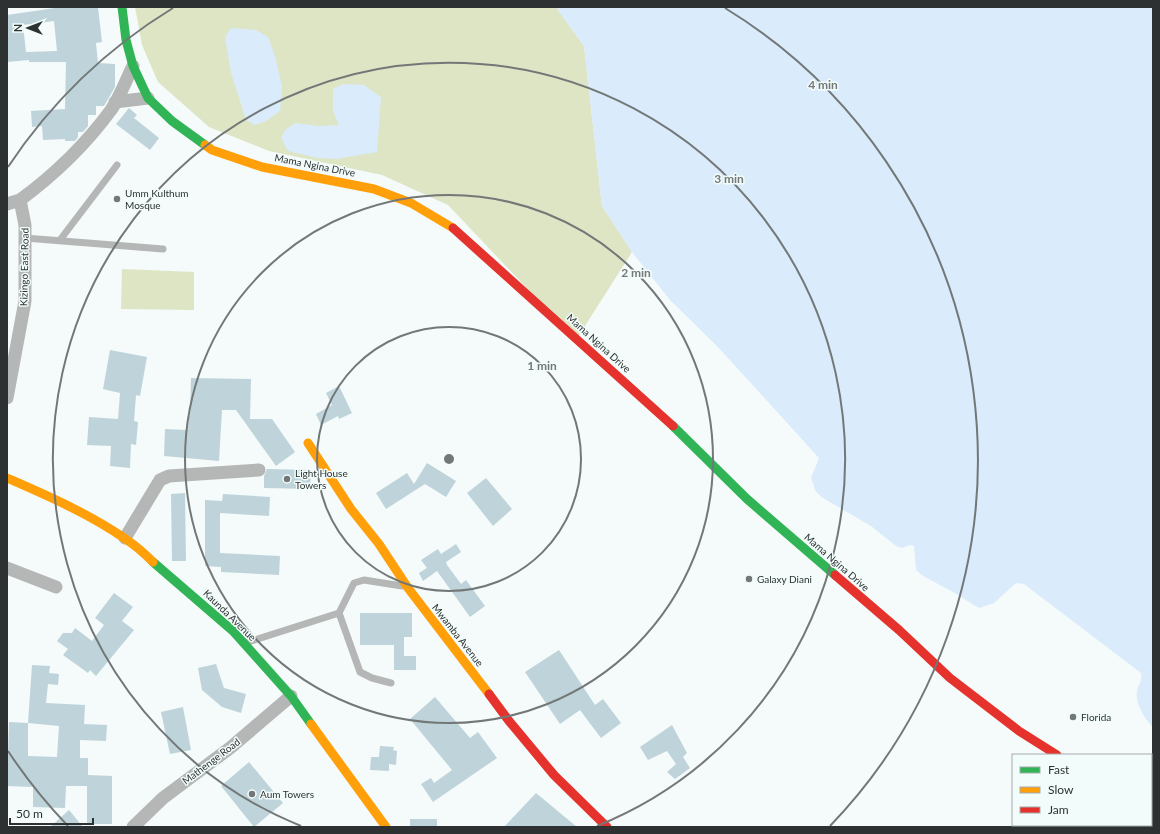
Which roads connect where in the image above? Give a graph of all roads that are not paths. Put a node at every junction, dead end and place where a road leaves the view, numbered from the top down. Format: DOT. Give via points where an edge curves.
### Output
graph roads {
  1 [pos="122,7"];
  2 [pos="133,66"];
  3 [pos="148,98"];
  4 [pos="115,102"];
  5 [pos="117,165"];
  6 [pos="20,200"];
  7 [pos="7,204"];
  8 [pos="25,238"];
  9 [pos="60,240"];
  10 [pos="163,249"];
  11 [pos="11,351"];
  12 [pos="7,398"];
  13 [pos="308,443"];
  14 [pos="260,470"];
  15 [pos="7,478"];
  16 [pos="124,538"];
  17 [pos="7,568"];
  18 [pos="56,587"];
  19 [pos="408,588"];
  20 [pos="339,613"];
  21 [pos="244,643"];
  22 [pos="391,682"];
  23 [pos="291,696"];
  24 [pos="1055,754"];
  25 [pos="133,827"];
  26 [pos="386,827"];
  27 [pos="607,827"];
  1 -- 2 [label="street, Mama Ngina Drive" via="126,40"];
  2 -- 3 [label="street, Mama Ngina Drive"];
  2 -- 4 [label="street"];
  3 -- 4 [label="street"];
  3 -- 24 [label="street, Mama Ngina Drive" via="172,121 212,150 262,167 374,189 411,203 459,232 665,418 747,499 893,625 950,678 1018,731"];
  4 -- 6 [label="street" via="96,128 64,163"];
  5 -- 9 [label="lane"];
  6 -- 7 [label="street"];
  6 -- 8 [label="street, Kizingo East Road"];
  8 -- 9 [label="lane"];
  8 -- 11 [label="street, Kizingo East Road" via="25,301"];
  9 -- 10 [label="lane"];
  11 -- 12 [label="street, Kizingo East Road"];
  13 -- 19 [label="street, Mwamba Avenue" via="339,492 379,544"];
  14 -- 16 [label="street" via="169,476 160,480"];
  15 -- 16 [label="street, Kaunda Avenue" via="52,496"];
  16 -- 21 [label="street, Kaunda Avenue" via="187,589"];
  17 -- 18 [label="street"];
  19 -- 20 [label="lane" via="364,580 354,583"];
  19 -- 27 [label="street, Mwamba Avenue" via="524,740 554,775"];
  20 -- 21 [label="lane"];
  20 -- 22 [label="lane" via="360,672 372,678"];
  21 -- 23 [label="street, Kaunda Avenue"];
  23 -- 25 [label="street, Mathenge Road" via="230,748 163,798"];
  23 -- 26 [label="street, Kaunda Avenue"];
}
